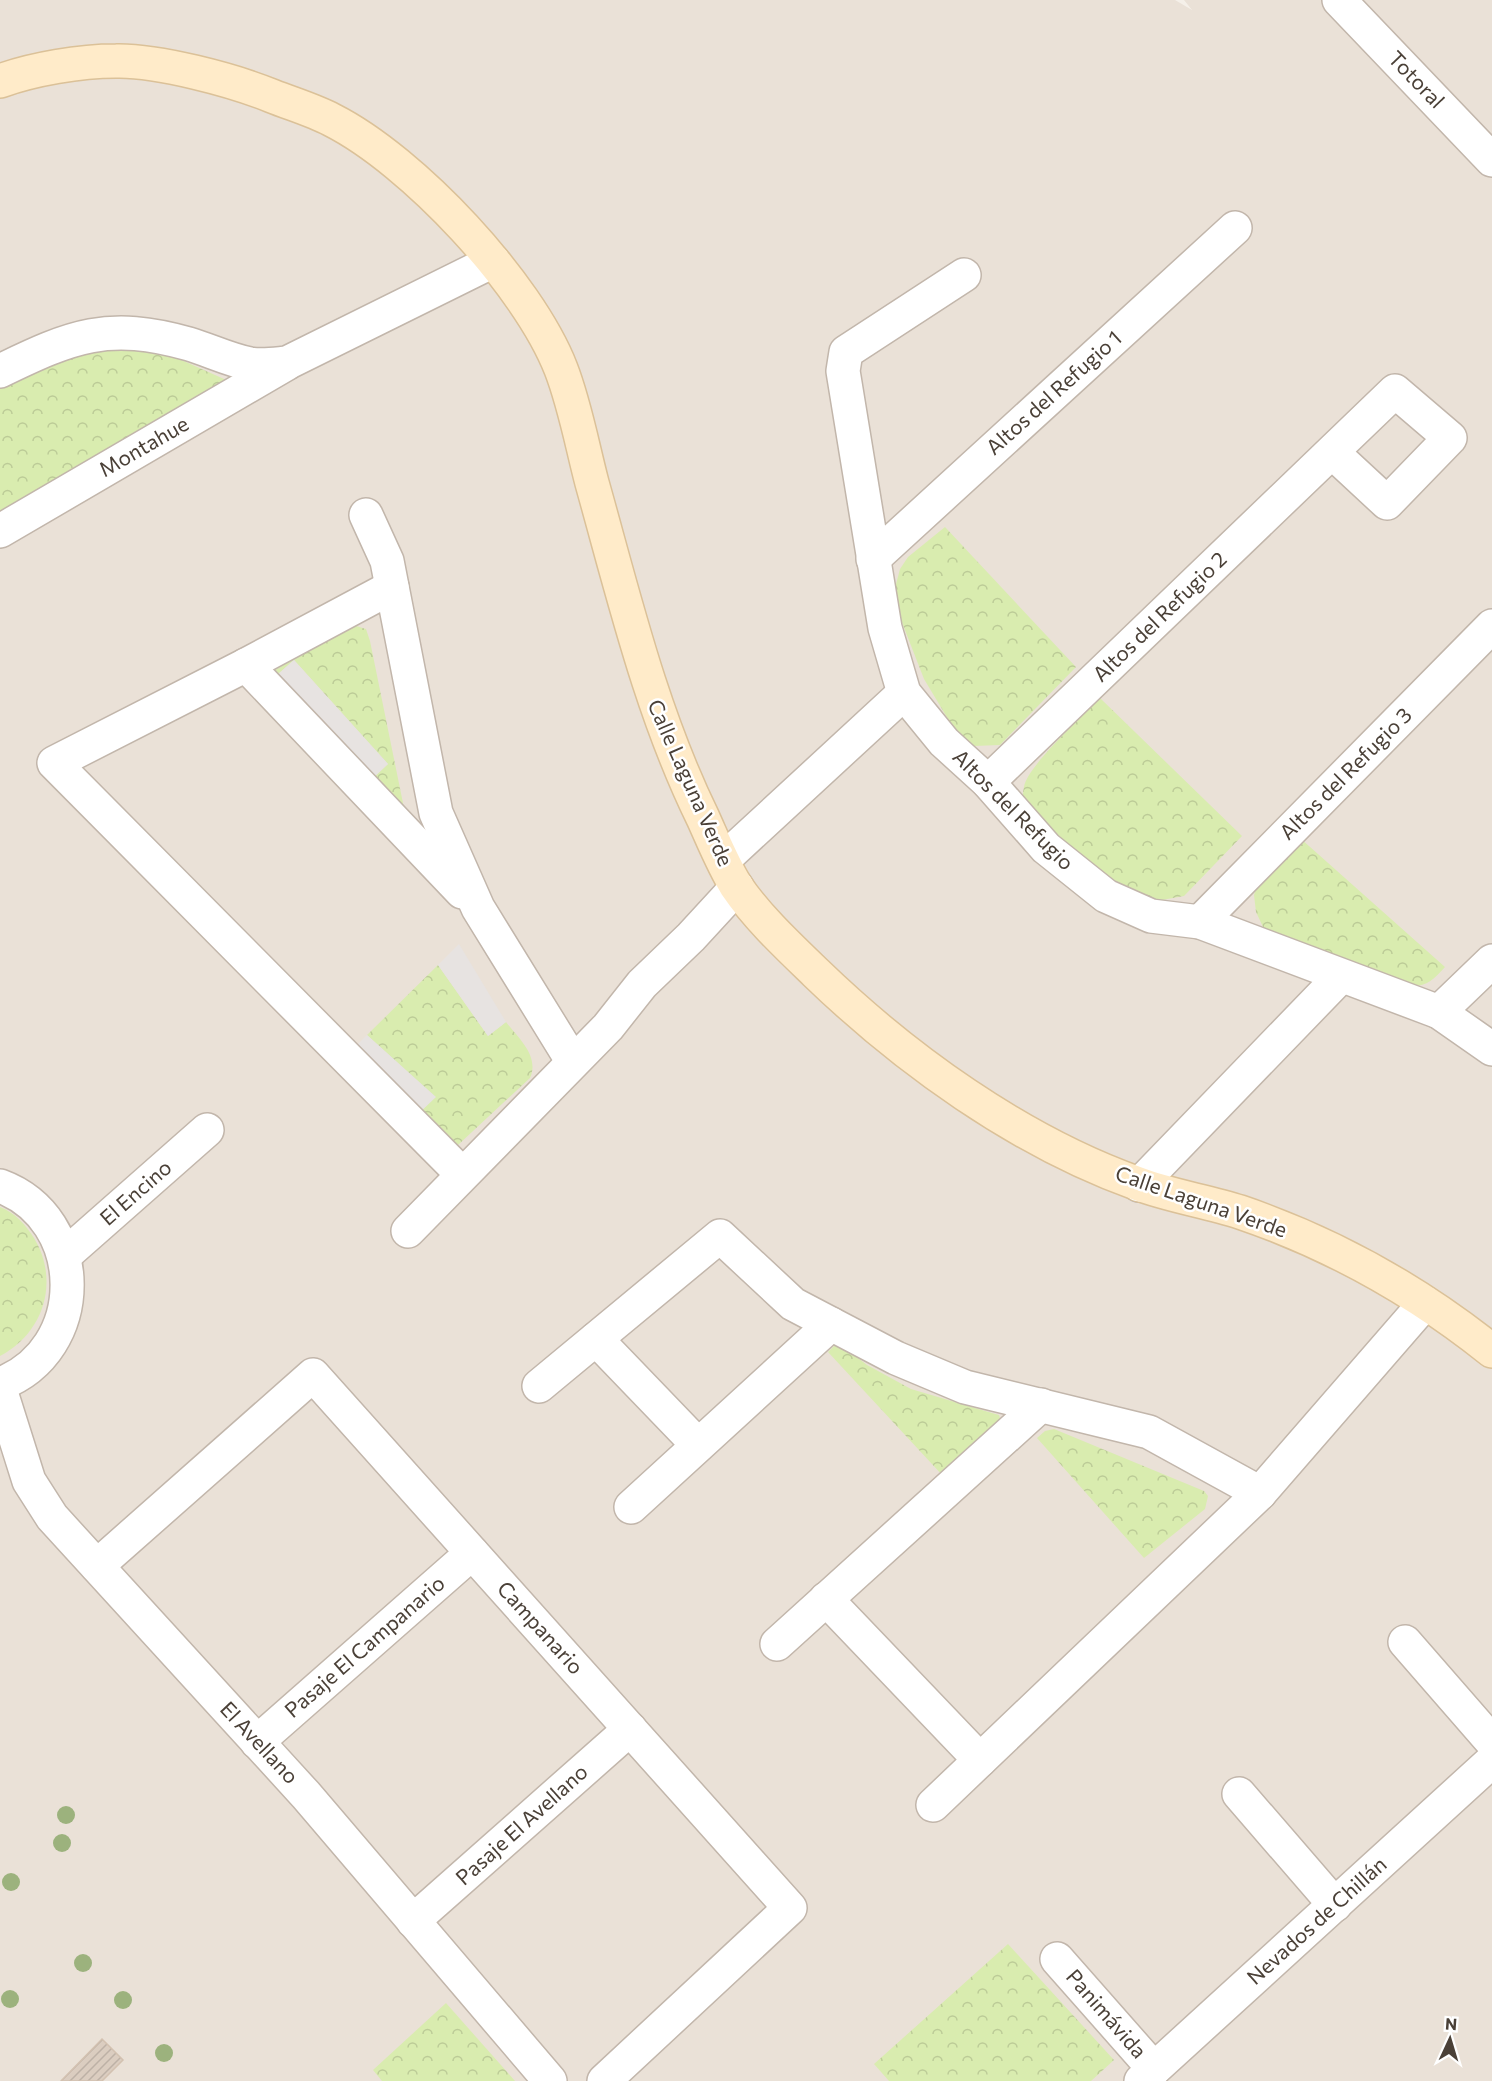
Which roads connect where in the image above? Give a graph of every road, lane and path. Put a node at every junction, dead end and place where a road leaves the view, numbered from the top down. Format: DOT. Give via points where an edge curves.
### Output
graph roads {
  1 [pos="1340,0"];
  2 [pos="0,81"];
  3 [pos="1492,160"];
  4 [pos="1234,228"];
  5 [pos="493,261"];
  6 [pos="964,275"];
  7 [pos="287,363"];
  8 [pos="0,371"];
  9 [pos="1332,452"];
  10 [pos="366,514"];
  11 [pos="0,531"];
  12 [pos="873,559"];
  13 [pos="392,587"];
  14 [pos="1492,626"];
  15 [pos="246,665"];
  16 [pos="904,693"];
  17 [pos="988,782"];
  18 [pos="730,873"];
  19 [pos="478,908"];
  20 [pos="1200,922"];
  21 [pos="1492,961"];
  22 [pos="1340,977"];
  23 [pos="1439,1012"];
  24 [pos="1492,1049"];
  25 [pos="573,1062"];
  26 [pos="207,1130"];
  27 [pos="462,1174"];
  28 [pos="1139,1185"];
  29 [pos="0,1186"];
  30 [pos="408,1231"];
  31 [pos="64,1256"];
  32 [pos="1425,1303"];
  33 [pos="831,1323"];
  34 [pos="596,1339"];
  35 [pos="1492,1351"];
  36 [pos="0,1384"];
  37 [pos="539,1386"];
  38 [pos="0,1389"];
  39 [pos="1041,1405"];
  40 [pos="698,1445"];
  41 [pos="1260,1493"];
  42 [pos="631,1508"];
  43 [pos="472,1552"];
  44 [pos="97,1566"];
  45 [pos="826,1599"];
  46 [pos="1405,1642"];
  47 [pos="777,1644"];
  48 [pos="630,1729"];
  49 [pos="257,1742"];
  50 [pos="1492,1742"];
  51 [pos="980,1760"];
  52 [pos="1492,1761"];
  53 [pos="1239,1794"];
  54 [pos="933,1805"];
  55 [pos="1335,1905"];
  56 [pos="413,1921"];
  57 [pos="1058,1959"];
  58 [pos="1147,2075"];
  59 [pos="550,2081"];
  60 [pos="604,2081"];
  1 -- 3 [label="street, Totoral"];
  2 -- 5 [label="street, Calle Laguna Verde" via="26,72 117,60 186,71 254,89 334,121 391,159 445,208"];
  4 -- 12 [label="street, Altos del Refugio 1"];
  5 -- 7 [label="street, Montahue"];
  5 -- 18 [label="street, Calle Laguna Verde" via="530,311 561,368 649,689 684,780"];
  6 -- 12 [label="street, Altos del Refugio" via="846,352 843,371"];
  7 -- 8 [label="street, Montahue" via="252,364 188,344 114,332 58,343"];
  7 -- 11 [label="street, Montahue"];
  9 -- 17 [label="street, Altos del Refugio 2"];
  10 -- 13 [label="street" via="387,561"];
  12 -- 16 [label="street, Altos del Refugio" via="885,628"];
  13 -- 15 [label="street"];
  13 -- 19 [label="street" via="436,813"];
  14 -- 20 [label="street, Altos del Refugio 3"];
  15 -- 19 [label="street"];
  15 -- 27 [label="street" via="54,763"];
  16 -- 17 [label="street, Altos del Refugio" via="944,742"];
  16 -- 18 [label="street"];
  17 -- 20 [label="street, Altos del Refugio" via="1046,848 1106,896 1151,916"];
  18 -- 25 [label="street" via="691,937 642,984 608,1028"];
  18 -- 28 [label="street, Calle Laguna Verde" via="814,971 900,1047 1015,1124"];
  19 -- 25 [label="street"];
  20 -- 22 [label="street, Altos del Refugio"];
  21 -- 23 [label="street"];
  22 -- 23 [label="street, Altos del Refugio"];
  22 -- 28 [label="street"];
  23 -- 24 [label="street, Altos del Refugio"];
  25 -- 27 [label="street"];
  26 -- 31 [label="street, El Encino"];
  27 -- 30 [label="street"];
  28 -- 32 [label="street, Calle Laguna Verde" via="1240,1212 1289,1231 1382,1276"];
  29 -- 31 [label="street" via="16,1192 44,1216"];
  31 -- 36 [label="street" via="69,1285 63,1321 44,1353 16,1378"];
  32 -- 35 [label="street, Calle Laguna Verde"];
  32 -- 41 [label="street"];
  33 -- 34 [label="street" via="793,1304 720,1236"];
  33 -- 39 [label="street" via="896,1358 965,1387"];
  33 -- 40 [label="street"];
  34 -- 37 [label="street"];
  34 -- 40 [label="street"];
  38 -- 44 [label="street, El Avellano" via="29,1481 52,1517"];
  39 -- 41 [label="street" via="1149,1432"];
  39 -- 45 [label="street"];
  40 -- 42 [label="street"];
  41 -- 51 [label="street"];
  43 -- 44 [label="street, Campanario" via="313,1375"];
  43 -- 48 [label="street, Campanario"];
  43 -- 49 [label="street, Pasaje El Campanario"];
  44 -- 49 [label="street, El Avellano"];
  45 -- 47 [label="street"];
  45 -- 51 [label="street"];
  46 -- 50 [label="street"];
  48 -- 56 [label="street, Pasaje El Avellano"];
  48 -- 60 [label="street, Campanario" via="790,1908"];
  49 -- 56 [label="street, El Avellano"];
  51 -- 54 [label="street"];
  52 -- 55 [label="street, Nevados de Chillán"];
  53 -- 55 [label="street"];
  55 -- 58 [label="street, Nevados de Chillán"];
  56 -- 59 [label="street, El Avellano"];
  57 -- 58 [label="street, Panimávida"];
}
